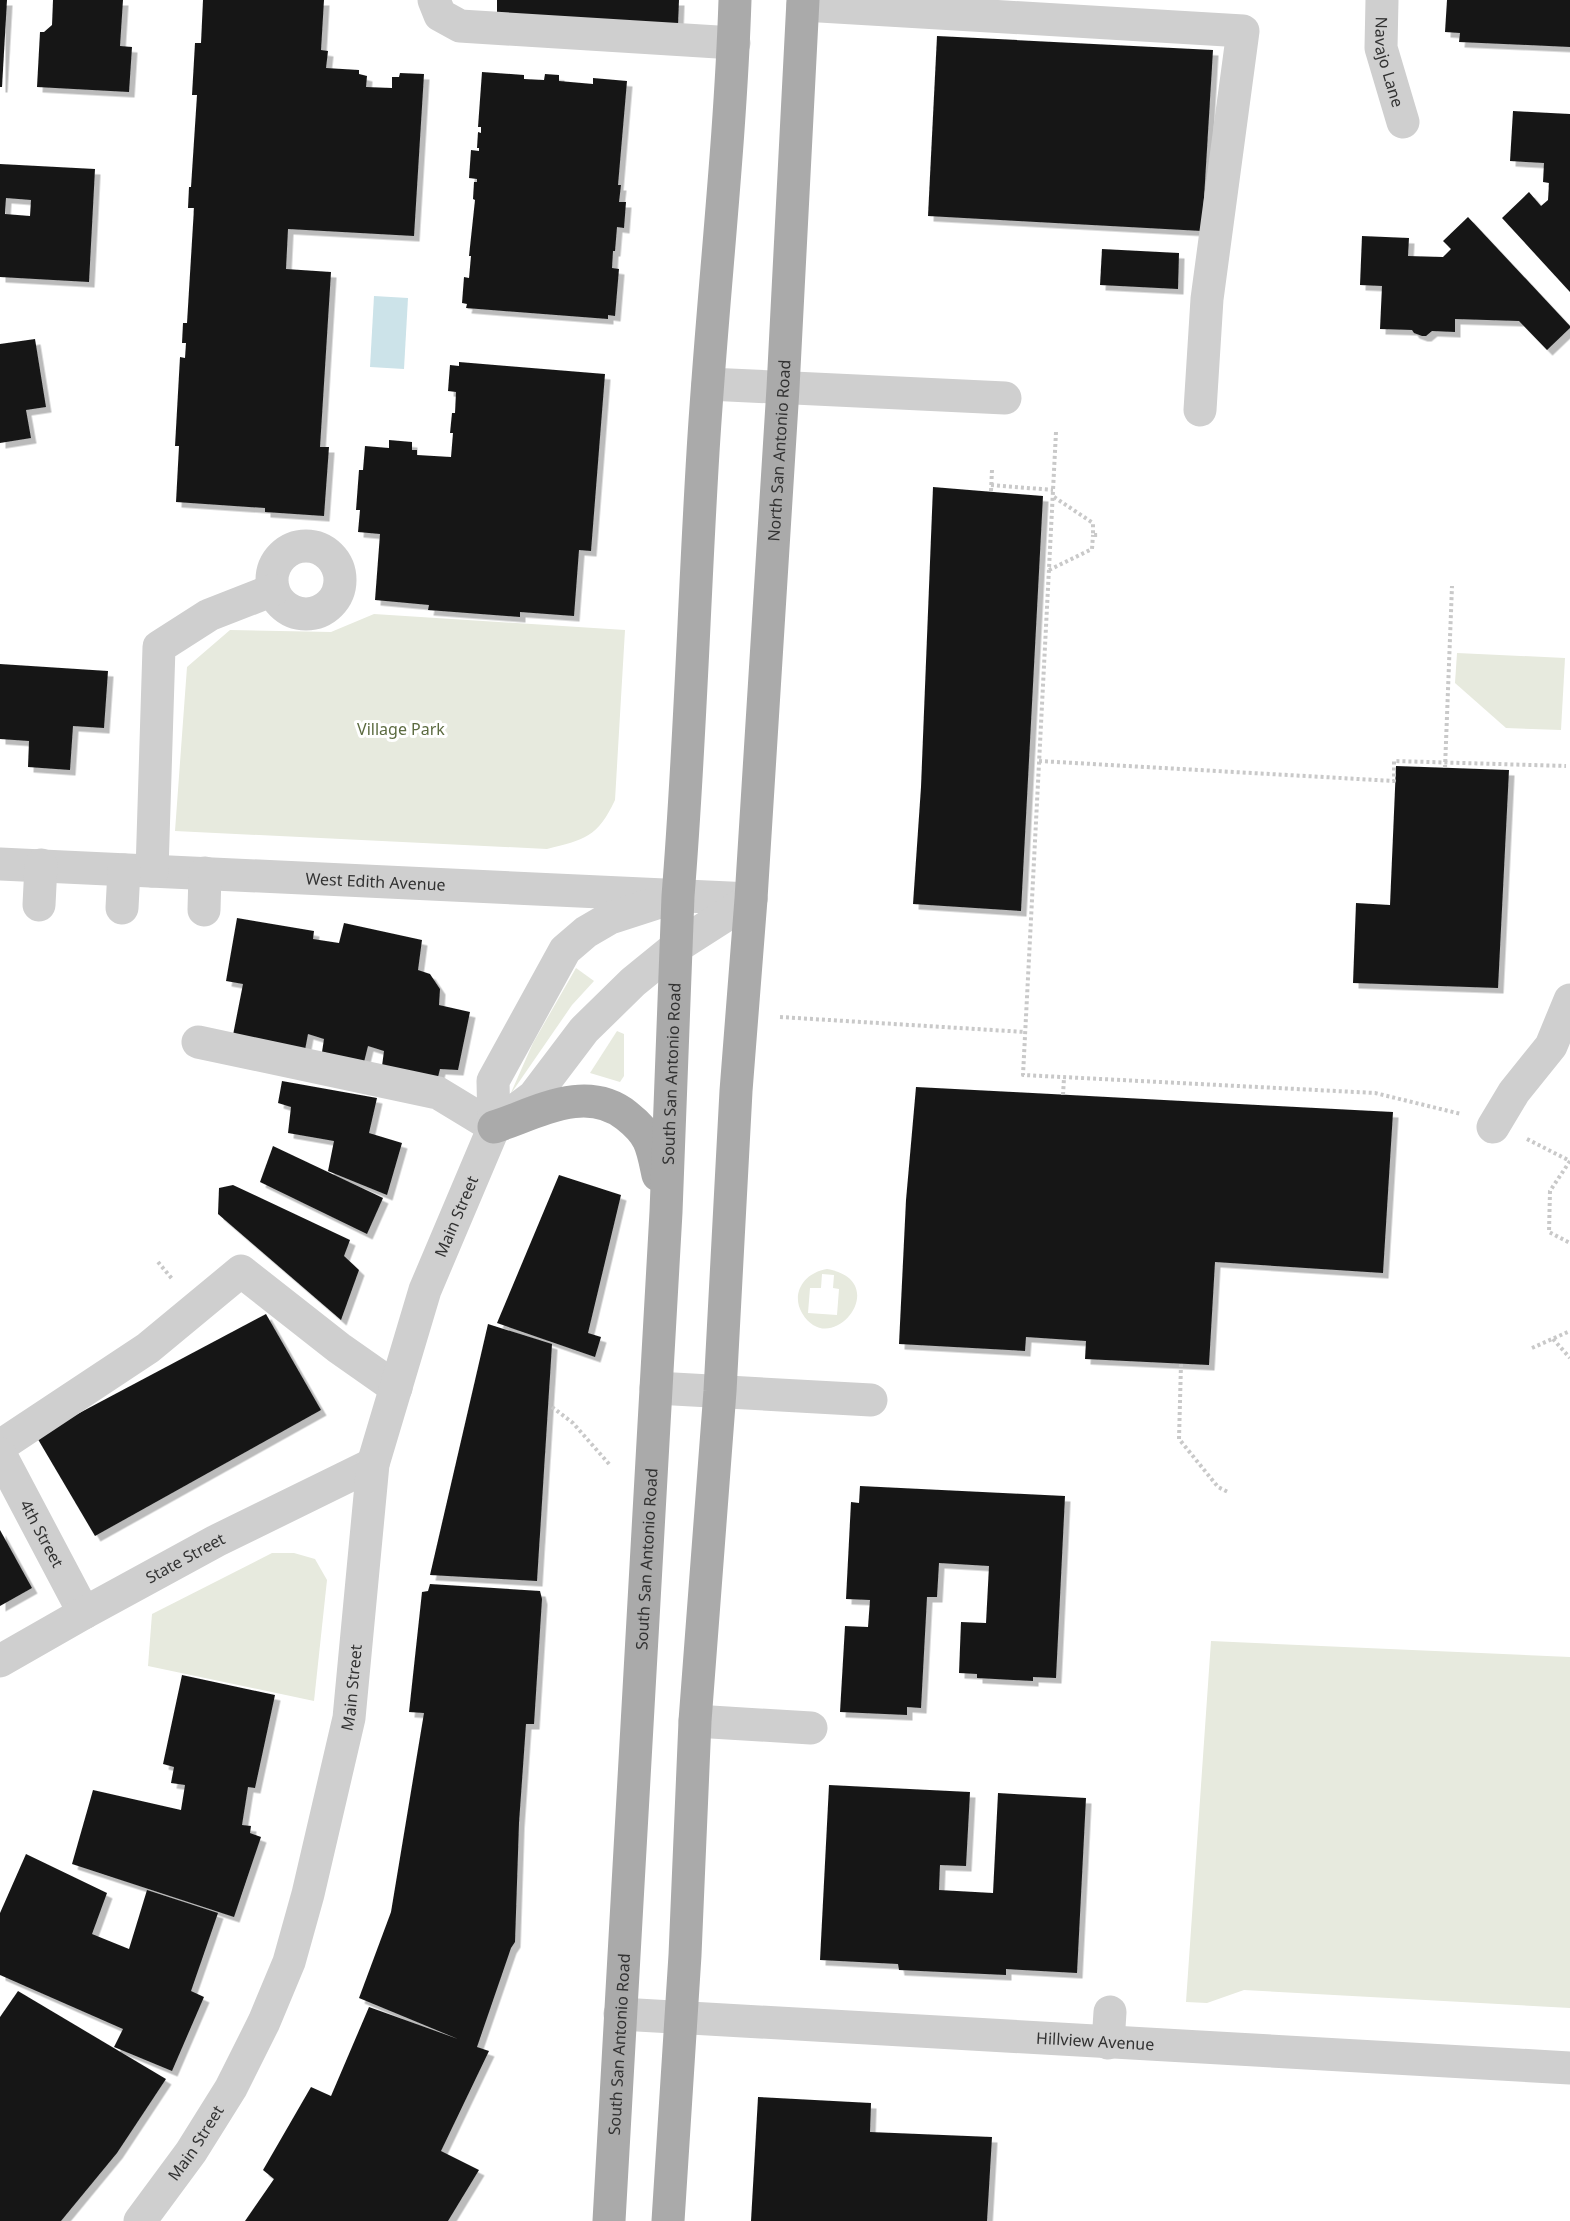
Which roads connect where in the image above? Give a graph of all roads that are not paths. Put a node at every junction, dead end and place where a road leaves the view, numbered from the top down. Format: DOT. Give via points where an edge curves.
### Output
graph roads {
  1 [pos="434,0"];
  2 [pos="735,0"];
  3 [pos="1382,0"];
  4 [pos="803,3"];
  5 [pos="734,43"];
  6 [pos="1403,122"];
  7 [pos="708,384"];
  8 [pos="783,388"];
  9 [pos="1005,398"];
  10 [pos="1200,410"];
  11 [pos="273,590"];
  12 [pos="0,864"];
  13 [pos="41,866"];
  14 [pos="138,871"];
  15 [pos="205,873"];
  16 [pos="678,896"];
  17 [pos="751,899"];
  18 [pos="39,905"];
  19 [pos="122,908"];
  20 [pos="204,910"];
  21 [pos="676,947"];
  22 [pos="1570,1000"];
  23 [pos="198,1042"];
  24 [pos="1493,1126"];
  25 [pos="494,1127"];
  26 [pos="666,1212"];
  27 [pos="656,1388"];
  28 [pos="396,1389"];
  29 [pos="720,1391"];
  30 [pos="872,1400"];
  31 [pos="0,1446"];
  32 [pos="0,1454"];
  33 [pos="373,1464"];
  34 [pos="84,1613"];
  35 [pos="0,1661"];
  36 [pos="695,1721"];
  37 [pos="812,1728"];
  38 [pos="621,2014"];
  39 [pos="680,2018"];
  40 [pos="1570,2068"];
  41 [pos="140,2221"];
  42 [pos="609,2221"];
  43 [pos="668,2221"];
  1 -- 5 [label="street" via="440,15 460,26"];
  2 -- 5 [label="main road"];
  3 -- 6 [label="street, Navajo Lane" via="1382,48"];
  4 -- 8 [label="main road, North San Antonio Road"];
  4 -- 10 [label="street" via="1243,31 1207,299"];
  5 -- 7 [label="main road"];
  7 -- 8 [label="street"];
  7 -- 16 [label="main road"];
  8 -- 9 [label="street"];
  8 -- 17 [label="main road, North San Antonio Road"];
  11 -- 14 [label="street" via="209,615 159,647"];
  12 -- 13 [label="street, West Edith Avenue"];
  13 -- 14 [label="street, West Edith Avenue"];
  13 -- 18 [label="street"];
  14 -- 15 [label="street, West Edith Avenue"];
  14 -- 19 [label="street"];
  15 -- 16 [label="street, West Edith Avenue"];
  15 -- 20 [label="street"];
  16 -- 17 [label="street, West Edith Avenue"];
  16 -- 21 [label="main road, South San Antonio Road"];
  16 -- 25 [label="street, Main Street" via="610,918 565,950 493,1081"];
  17 -- 21 [label="street, Main Street"];
  17 -- 29 [label="main road"];
  21 -- 25 [label="street, Main Street" via="606,1007 534,1096"];
  21 -- 26 [label="main road, South San Antonio Road"];
  22 -- 24 [label="street" via="1551,1046"];
  23 -- 25 [label="street" via="438,1093"];
  25 -- 26 [label="main road" via="572,1101 591,1100 610,1106 642,1128 652,1146"];
  25 -- 28 [label="street, Main Street" via="425,1290"];
  26 -- 27 [label="main road, South San Antonio Road"];
  27 -- 29 [label="street"];
  27 -- 38 [label="main road, South San Antonio Road"];
  28 -- 31 [label="street" via="242,1271 148,1348"];
  28 -- 33 [label="street, Main Street"];
  29 -- 30 [label="street"];
  29 -- 36 [label="main road"];
  32 -- 34 [label="street, 4th Street"];
  33 -- 34 [label="street, State Street" via="216,1541"];
  33 -- 41 [label="street, Main Street" via="349,1718 289,1962 231,2088 191,2152"];
  34 -- 35 [label="street, State Street"];
  36 -- 37 [label="street"];
  36 -- 39 [label="main road"];
  38 -- 39 [label="street, Hillview Avenue"];
  38 -- 42 [label="main road, South San Antonio Road"];
  39 -- 40 [label="street, Hillview Avenue" via="1109,2027"];
  39 -- 43 [label="main road"];
}
